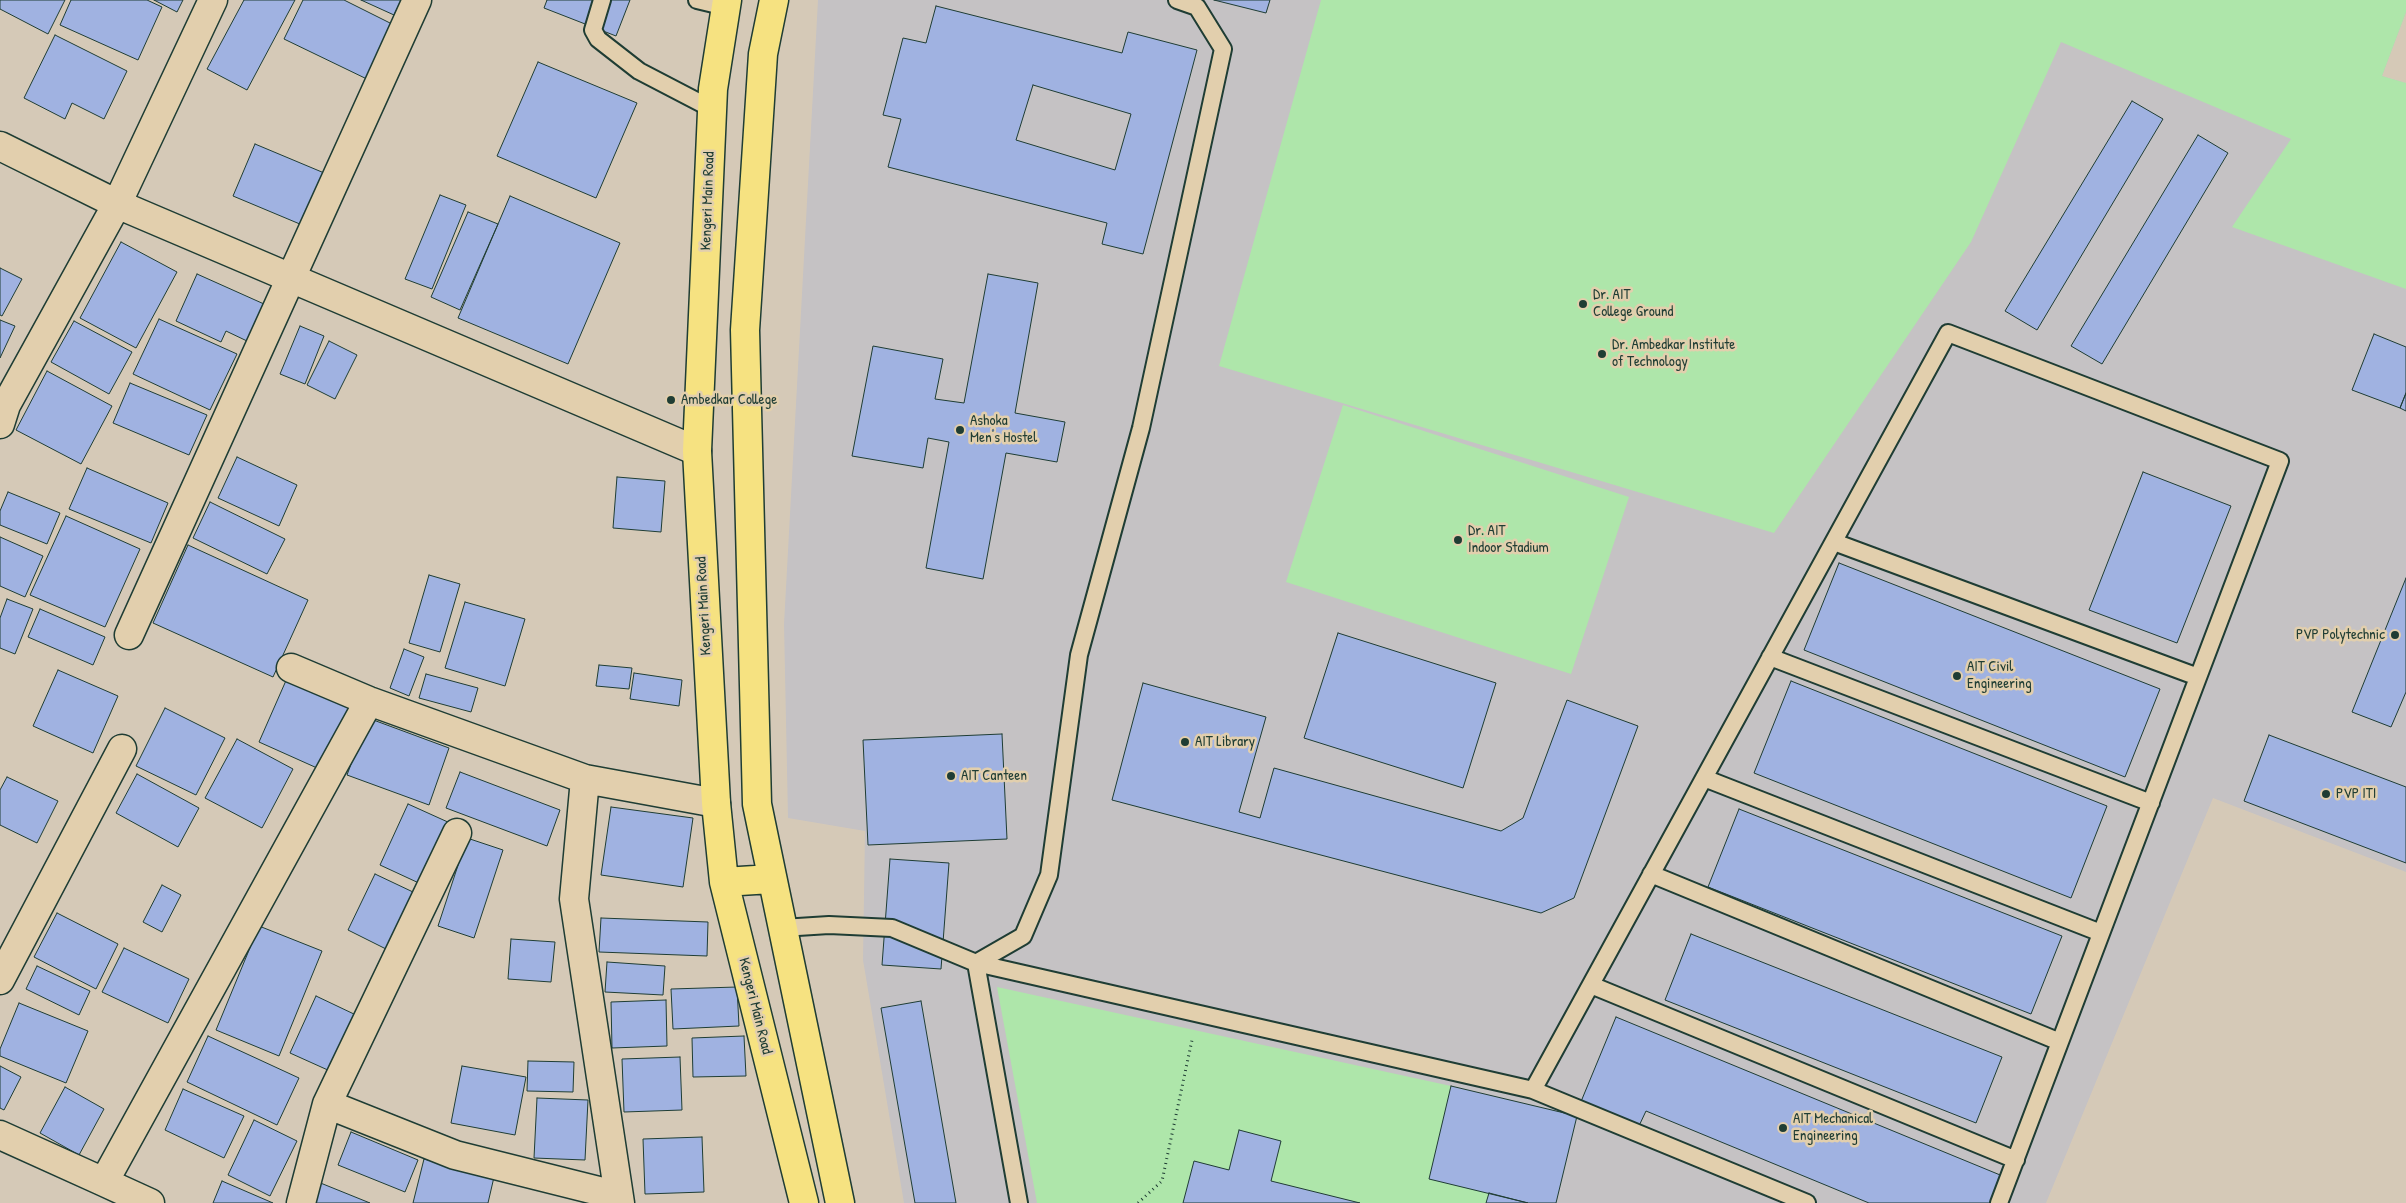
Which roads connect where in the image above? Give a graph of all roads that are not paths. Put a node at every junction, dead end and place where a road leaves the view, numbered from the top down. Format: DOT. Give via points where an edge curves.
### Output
graph roads {
  1 [pos="213,0"];
  2 [pos="417,0"];
  3 [pos="602,0"];
  4 [pos="697,0"];
  5 [pos="774,0"];
  6 [pos="1177,0"];
  7 [pos="727,3"];
  8 [pos="712,109"];
  9 [pos="0,146"];
  10 [pos="117,204"];
  11 [pos="291,278"];
  12 [pos="0,424"];
  13 [pos="697,451"];
  14 [pos="1834,542"];
  15 [pos="129,635"];
  16 [pos="1770,656"];
  17 [pos="291,668"];
  18 [pos="2198,677"];
  19 [pos="369,701"];
  20 [pos="122,749"];
  21 [pos="1704,778"];
  22 [pos="585,779"];
  23 [pos="716,803"];
  24 [pos="2151,803"];
  25 [pos="457,833"];
  26 [pos="1651,874"];
  27 [pos="771,878"];
  28 [pos="724,882"];
  29 [pos="782,928"];
  30 [pos="2101,933"];
  31 [pos="976,963"];
  32 [pos="0,980"];
  33 [pos="1591,985"];
  34 [pos="2060,1042"];
  35 [pos="1533,1090"];
  36 [pos="327,1104"];
  37 [pos="0,1135"];
  38 [pos="2016,1160"];
  39 [pos="104,1182"];
  40 [pos="619,1200"];
  41 [pos="150,1203"];
  42 [pos="302,1203"];
  43 [pos="804,1203"];
  44 [pos="840,1203"];
  45 [pos="1019,1203"];
  46 [pos="1807,1203"];
  47 [pos="1999,1203"];
  1 -- 10 [label="street"];
  2 -- 11 [label="street"];
  3 -- 8 [label="lane" via="593,30 598,39 639,72"];
  4 -- 7 [label="lane"];
  5 -- 27 [label="main road" via="763,54 745,330 757,804"];
  6 -- 31 [label="lane" via="1197,7 1223,49 1141,428 1079,655 1049,875 1022,936"];
  7 -- 8 [label="main road, Kengeri Main Road"];
  8 -- 13 [label="main road, Kengeri Main Road"];
  9 -- 10 [label="street"];
  10 -- 11 [label="street"];
  10 -- 12 [label="street" via="6,405"];
  11 -- 13 [label="street"];
  11 -- 15 [label="street"];
  13 -- 23 [label="main road, Kengeri Main Road"];
  14 -- 16 [label="lane"];
  14 -- 18 [label="lane"];
  14 -- 18 [label="lane" via="1948,333 2280,461"];
  16 -- 21 [label="lane"];
  16 -- 24 [label="lane"];
  17 -- 19 [label="street"];
  18 -- 24 [label="lane"];
  19 -- 22 [label="street"];
  19 -- 39 [label="street"];
  20 -- 32 [label="street"];
  21 -- 26 [label="lane"];
  21 -- 30 [label="lane"];
  22 -- 23 [label="street"];
  22 -- 40 [label="street" via="574,899"];
  23 -- 28 [label="main road, Kengeri Main Road"];
  24 -- 30 [label="lane"];
  25 -- 36 [label="street"];
  26 -- 33 [label="lane"];
  26 -- 34 [label="lane"];
  27 -- 28 [label="main road"];
  27 -- 29 [label="main road"];
  28 -- 43 [label="main road, Kengeri Main Road"];
  29 -- 31 [label="lane" via="829,925 892,928"];
  29 -- 44 [label="main road"];
  30 -- 34 [label="lane"];
  31 -- 35 [label="lane"];
  31 -- 45 [label="lane"];
  33 -- 35 [label="lane"];
  33 -- 38 [label="lane"];
  34 -- 38 [label="lane"];
  35 -- 46 [label="lane"];
  36 -- 40 [label="street" via="455,1155"];
  36 -- 42 [label="street"];
  37 -- 39 [label="street"];
  38 -- 47 [label="lane"];
  39 -- 41 [label="street"];
}
